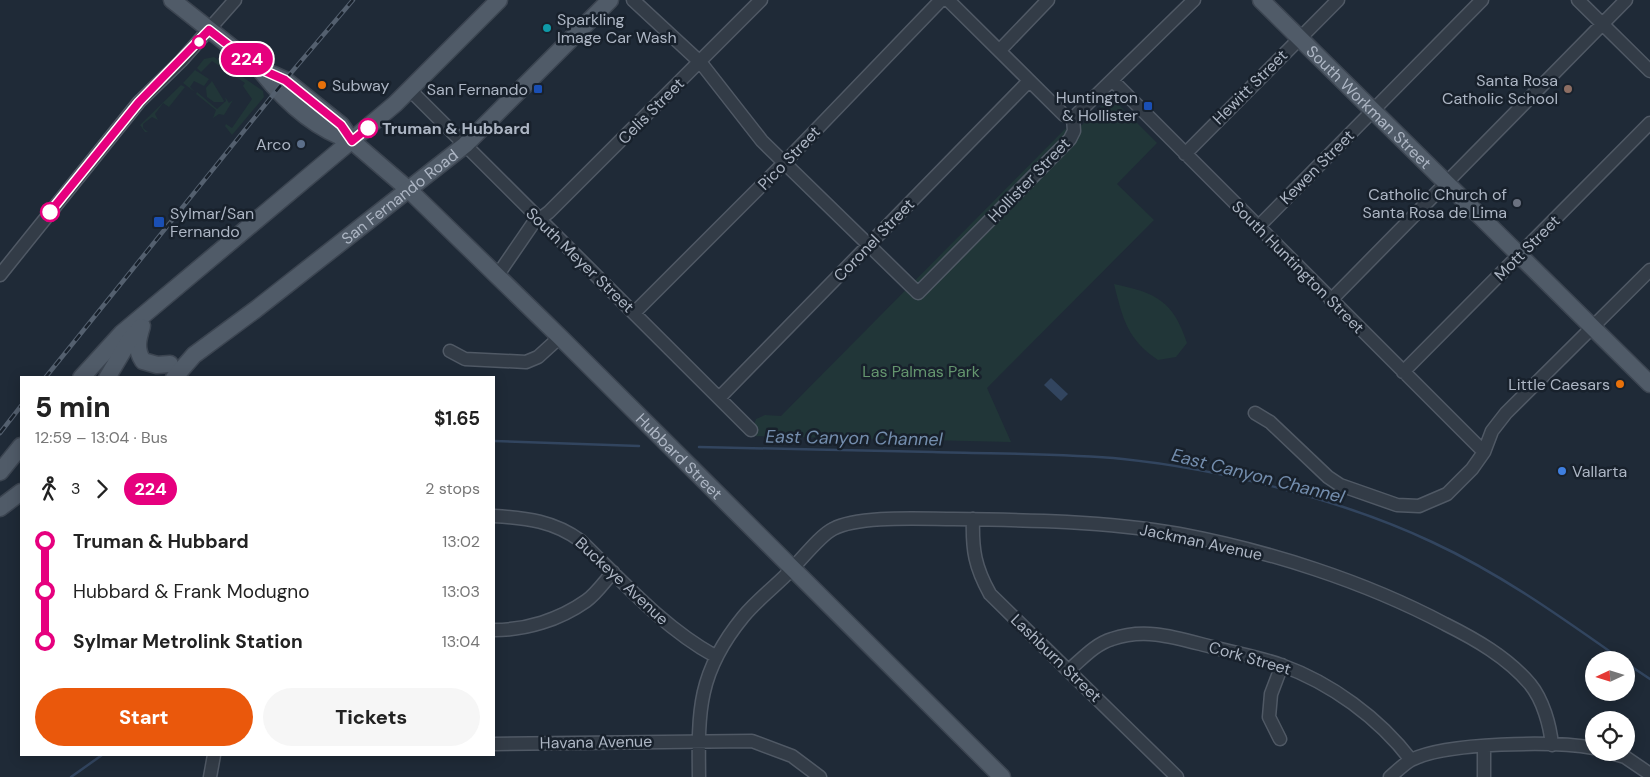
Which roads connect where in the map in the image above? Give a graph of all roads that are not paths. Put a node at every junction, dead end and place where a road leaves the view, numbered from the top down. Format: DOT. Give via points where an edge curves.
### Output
graph roads {
  1 [pos="172,0"];
  2 [pos="236,0"];
  3 [pos="499,0"];
  4 [pos="610,0"];
  5 [pos="633,0"];
  6 [pos="761,0"];
  7 [pos="941,0"];
  8 [pos="948,0"];
  9 [pos="1048,0"];
  10 [pos="1194,0"];
  11 [pos="1261,0"];
  12 [pos="1338,0"];
  13 [pos="1482,0"];
  14 [pos="1578,0"];
  15 [pos="1626,0"];
  16 [pos="1602,24"];
  17 [pos="209,30"];
  18 [pos="1299,38"];
  19 [pos="1000,50"];
  20 [pos="701,63"];
  21 [pos="1650,72"];
  22 [pos="1113,81"];
  23 [pos="1029,82"];
  24 [pos="410,90"];
  25 [pos="1373,110"];
  26 [pos="1073,118"];
  27 [pos="1650,123"];
  28 [pos="352,141"];
  29 [pos="465,146"];
  30 [pos="1185,154"];
  31 [pos="785,162"];
  32 [pos="1446,183"];
  33 [pos="409,190"];
  34 [pos="539,220"];
  35 [pos="1258,227"];
  36 [pos="868,246"];
  37 [pos="1520,255"];
  38 [pos="1650,270"];
  39 [pos="0,275"];
  40 [pos="497,276"];
  41 [pos="163,299"];
  42 [pos="1331,300"];
  43 [pos="634,313"];
  44 [pos="143,325"];
  45 [pos="1593,327"];
  46 [pos="560,337"];
  47 [pos="450,351"];
  48 [pos="172,371"];
  49 [pos="1404,372"];
  50 [pos="82,376"];
  51 [pos="108,376"];
  52 [pos="152,376"];
  53 [pos="1650,384"];
  54 [pos="719,398"];
  55 [pos="1256,413"];
  56 [pos="751,430"];
  57 [pos="20,447"];
  58 [pos="1484,452"];
  59 [pos="20,457"];
  60 [pos="0,472"];
  61 [pos="0,481"];
  62 [pos="20,493"];
  63 [pos="0,508"];
  64 [pos="495,516"];
  65 [pos="973,519"];
  66 [pos="792,569"];
  67 [pos="613,572"];
  68 [pos="495,630"];
  69 [pos="715,656"];
  70 [pos="1282,665"];
  71 [pos="1069,670"];
  72 [pos="1280,739"];
  73 [pos="699,740"];
  74 [pos="495,744"];
  75 [pos="1552,745"];
  76 [pos="1484,746"];
  77 [pos="1585,747"];
  78 [pos="214,756"];
  79 [pos="1411,760"];
  80 [pos="1631,761"];
  81 [pos="1650,774"];
  82 [pos="210,777"];
  83 [pos="699,777"];
  84 [pos="820,777"];
  85 [pos="1002,777"];
  86 [pos="1177,777"];
  87 [pos="1390,777"];
  88 [pos="1484,777"];
  1 -- 17 [label="main road, Hubbard Street"];
  2 -- 17 [label="street"];
  3 -- 24 [label="main road"];
  4 -- 29 [label="main road, San Fernando Road"];
  5 -- 20 [label="street"];
  6 -- 20 [label="street, Celis Street"];
  7 -- 31 [label="street, Pico Street"];
  8 -- 19 [label="street"];
  9 -- 19 [label="street"];
  10 -- 22 [label="street, Hollister Street"];
  11 -- 18 [label="main road, South Workman Street"];
  12 -- 18 [label="street, Hewitt Street"];
  13 -- 25 [label="street, Kewen Street"];
  14 -- 16 [label="street"];
  15 -- 16 [label="street"];
  16 -- 21 [label="street"];
  16 -- 32 [label="street"];
  17 -- 28 [label="main road, Hubbard Street" via="281,85 341,125"];
  17 -- 39 [label="street" via="139,102"];
  18 -- 25 [label="main road, South Workman Street"];
  18 -- 30 [label="street, Hewitt Street"];
  19 -- 23 [label="street"];
  20 -- 31 [label="street" via="762,141"];
  20 -- 34 [label="street, Celis Street"];
  22 -- 26 [label="street, Hollister Street"];
  22 -- 30 [label="street, South Huntington Street"];
  23 -- 26 [label="street" via="1064,115"];
  23 -- 36 [label="street, Coronel Street"];
  24 -- 28 [label="main road"];
  24 -- 29 [label="street, South Meyer Street"];
  25 -- 32 [label="main road, South Workman Street"];
  25 -- 35 [label="street, Kewen Street"];
  26 -- 36 [label="street, Hollister Street" via="1074,131 1070,139 918,293"];
  27 -- 37 [label="street, Mott Street"];
  28 -- 33 [label="main road, Hubbard Street"];
  28 -- 41 [label="main road"];
  29 -- 33 [label="main road, San Fernando Road"];
  29 -- 34 [label="street, South Meyer Street"];
  30 -- 35 [label="street, South Huntington Street"];
  31 -- 36 [label="street"];
  31 -- 43 [label="street, Pico Street"];
  32 -- 37 [label="main road, South Workman Street"];
  32 -- 42 [label="street"];
  33 -- 40 [label="main road, Hubbard Street"];
  33 -- 48 [label="main road, San Fernando Road"];
  34 -- 40 [label="street, Celis Street" via="532,225"];
  34 -- 43 [label="street, South Meyer Street"];
  35 -- 42 [label="street, South Huntington Street"];
  36 -- 54 [label="street, Coronel Street"];
  37 -- 45 [label="main road, South Workman Street"];
  37 -- 49 [label="street, Mott Street"];
  38 -- 45 [label="street"];
  40 -- 46 [label="main road, Hubbard Street"];
  41 -- 44 [label="main road"];
  41 -- 50 [label="main road" via="122,333"];
  42 -- 49 [label="street, South Huntington Street"];
  43 -- 54 [label="street, South Meyer Street"];
  44 -- 48 [label="main road" via="138,342 139,356 143,362"];
  44 -- 51 [label="main road" via="129,341"];
  45 -- 53 [label="main road, South Workman Street"];
  45 -- 58 [label="street" via="1506,413 1492,431"];
  46 -- 47 [label="street" via="538,357 526,362 465,359"];
  46 -- 66 [label="main road, Hubbard Street"];
  48 -- 52 [label="main road, San Fernando Road"];
  49 -- 58 [label="street, South Huntington Street"];
  54 -- 56 [label="street, South Meyer Street"];
  55 -- 58 [label="street" via="1340,485 1397,505 1419,506 1447,494"];
  57 -- 60 [label="main road"];
  59 -- 61 [label="main road"];
  62 -- 63 [label="main road"];
  64 -- 67 [label="street, Buckeye Avenue" via="543,521 566,530"];
  65 -- 66 [label="street, Jackman Avenue" via="878,519 842,525 832,529"];
  65 -- 71 [label="street, Lashburn Street" via="974,557 990,594"];
  65 -- 75 [label="street, Jackman Avenue" via="1105,524 1180,534 1275,558 1380,593 1477,640 1518,671 1532,686 1544,709"];
  66 -- 69 [label="street, Jackman Avenue" via="744,616"];
  66 -- 85 [label="main road, Hubbard Street"];
  67 -- 68 [label="street" via="587,600 553,619 517,630"];
  67 -- 69 [label="street, Buckeye Avenue" via="683,636"];
  69 -- 73 [label="street, Jackman Avenue" via="701,698"];
  70 -- 71 [label="street, Cork Street" via="1160,633 1136,633 1110,639 1092,649"];
  70 -- 72 [label="street" via="1271,694 1269,717"];
  70 -- 79 [label="street, Cork Street" via="1331,689 1352,704 1372,719"];
  71 -- 86 [label="street, Lashburn Street"];
  73 -- 74 [label="street, Havana Avenue"];
  73 -- 83 [label="street, Jackman Avenue"];
  73 -- 84 [label="street, Havana Avenue" via="752,741 792,756"];
  75 -- 76 [label="street"];
  75 -- 77 [label="street"];
  76 -- 79 [label="street" via="1438,751"];
  76 -- 88 [label="street"];
  78 -- 82 [label="street"];
  79 -- 87 [label="street"];
  80 -- 81 [label="street"];
}
